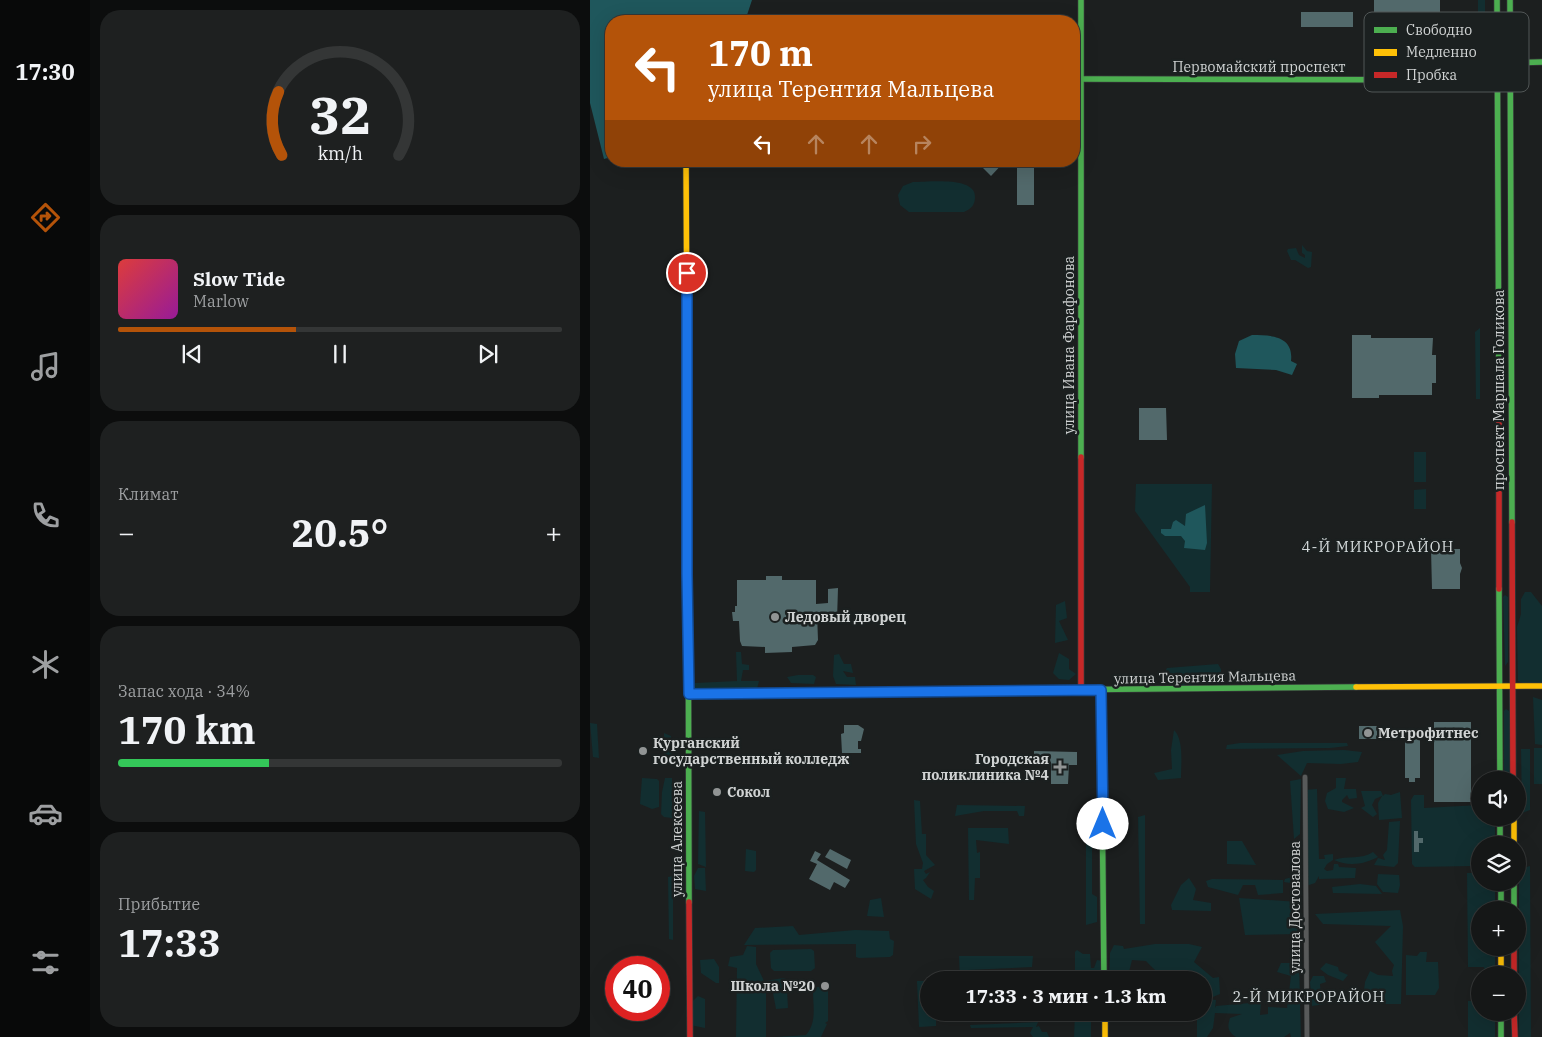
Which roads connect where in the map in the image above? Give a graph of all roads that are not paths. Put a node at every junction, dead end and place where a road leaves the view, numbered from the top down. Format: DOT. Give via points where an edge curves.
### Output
graph roads {
  1 [pos="1080,0"];
  2 [pos="1529,62"];
  3 [pos="1542,62"];
  4 [pos="1081,79"];
  5 [pos="1364,80"];
  6 [pos="1497,92"];
  7 [pos="1510,92"];
  8 [pos="686,167"];
  9 [pos="1512,510"];
  10 [pos="1499,511"];
  11 [pos="1512,588"];
  12 [pos="1499,589"];
  13 [pos="1513,686"];
  14 [pos="1542,686"];
  15 [pos="1500,687"];
  16 [pos="1101,690"];
  17 [pos="1081,691"];
  18 [pos="689,694"];
  19 [pos="1500,771"];
  20 [pos="1513,771"];
  21 [pos="1305,778"];
  22 [pos="1104,971"];
  23 [pos="1105,1021"];
  24 [pos="1501,1021"];
  25 [pos="1514,1021"];
  26 [pos="690,1037"];
  27 [pos="1105,1037"];
  28 [pos="1307,1037"];
  29 [pos="1501,1037"];
  30 [pos="1515,1037"];
  1 -- 4 [label="street, улица Ивана Фарафонова"];
  2 -- 3 [label="street"];
  4 -- 5 [label="street, Первомайский проспект"];
  4 -- 17 [label="street, улица Ивана Фарафонова"];
  6 -- 10 [label="street, проспект Маршала Голикова"];
  7 -- 9 [label="street, проспект Маршала Голикова"];
  8 -- 18 [label="street, улица Алексеева"];
  9 -- 10 [label="street"];
  9 -- 11 [label="street, проспект Маршала Голикова"];
  10 -- 12 [label="street, проспект Маршала Голикова"];
  11 -- 12 [label="street"];
  11 -- 13 [label="street, проспект Маршала Голикова"];
  12 -- 15 [label="street, проспект Маршала Голикова"];
  13 -- 14 [label="street, улица Терентия Мальцева"];
  13 -- 15 [label="street, улица Терентия Мальцева"];
  13 -- 20 [label="street, проспект Маршала Голикова"];
  15 -- 16 [label="street, улица Терентия Мальцева"];
  15 -- 19 [label="street, проспект Маршала Голикова"];
  16 -- 17 [label="street, улица Терентия Мальцева"];
  16 -- 22 [label="street"];
  17 -- 18 [label="street, улица Терентия Мальцева"];
  18 -- 26 [label="street, улица Алексеева"];
  21 -- 28 [label="street, улица Достовалова"];
  23 -- 27 [label="street"];
  24 -- 29 [label="street"];
  25 -- 30 [label="street"];
}
